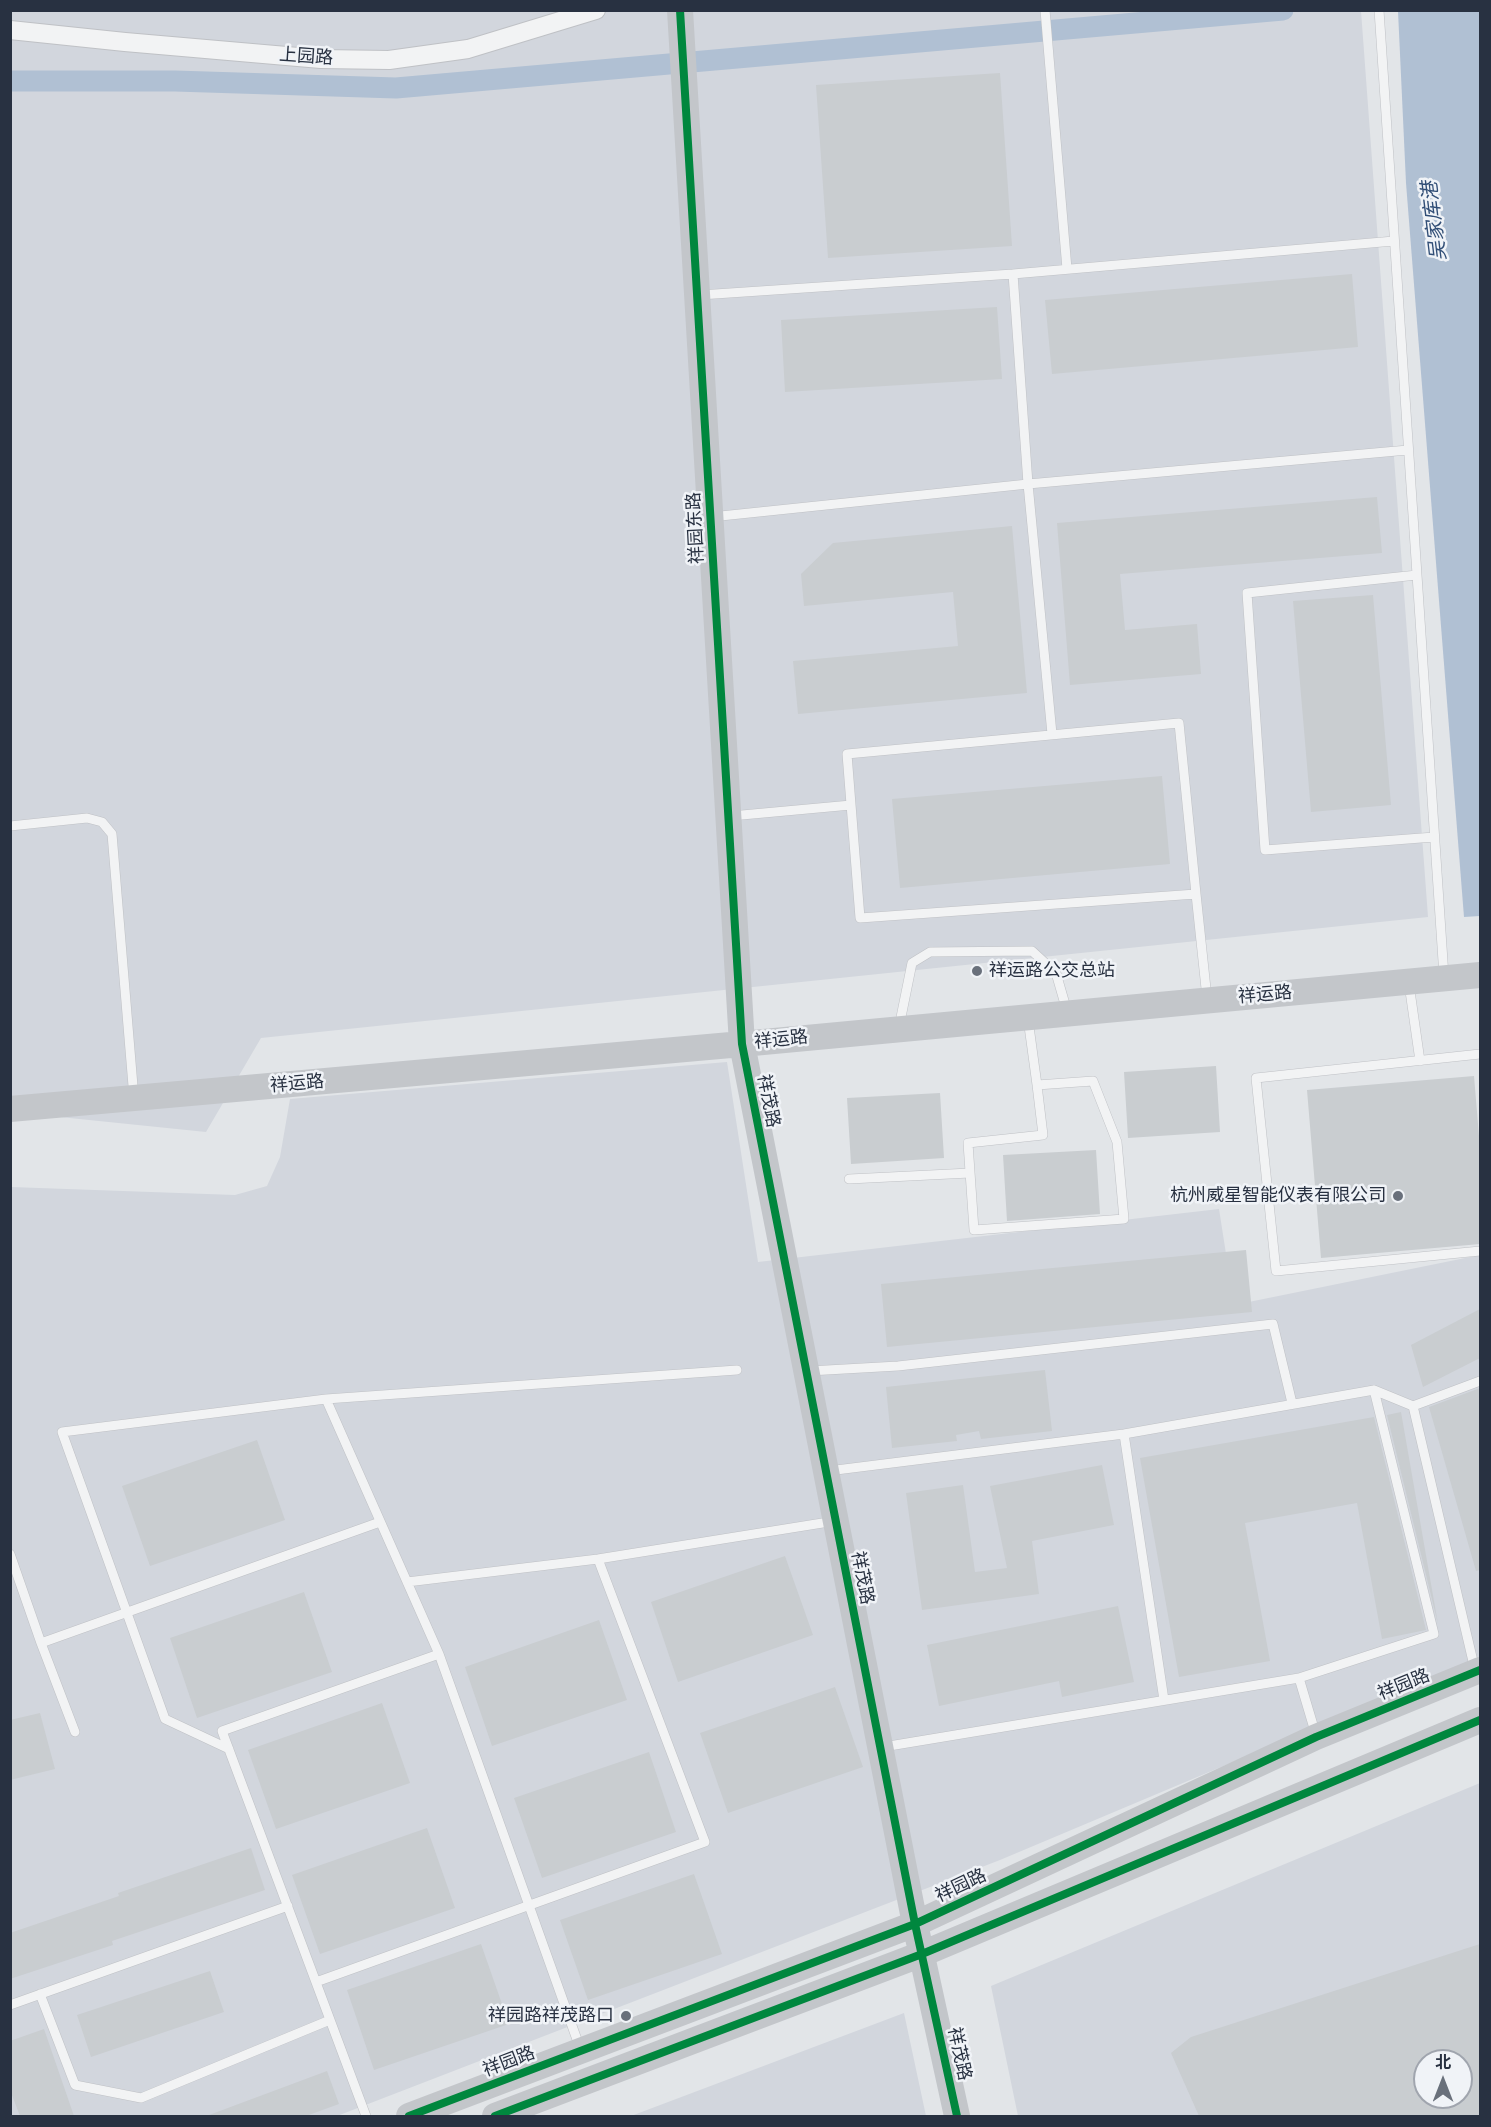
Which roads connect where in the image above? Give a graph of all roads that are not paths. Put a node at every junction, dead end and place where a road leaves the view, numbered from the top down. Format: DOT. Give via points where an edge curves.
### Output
graph roads {
  1 [pos="596,10"];
  2 [pos="1045,10"];
  3 [pos="1378,10"];
  4 [pos="680,15"];
  5 [pos="10,30"];
  6 [pos="1394,241"];
  7 [pos="1067,269"];
  8 [pos="1013,274"];
  9 [pos="697,296"];
  10 [pos="1408,450"];
  11 [pos="1028,484"];
  12 [pos="710,517"];
  13 [pos="1417,575"];
  14 [pos="1052,734"];
  15 [pos="851,805"];
  16 [pos="728,816"];
  17 [pos="10,826"];
  18 [pos="1434,837"];
  19 [pos="1196,894"];
  20 [pos="1479,975"];
  21 [pos="1444,979"];
  22 [pos="1409,982"];
  23 [pos="1207,1000"];
  24 [pos="1067,1013"];
  25 [pos="1028,1016"];
  26 [pos="899,1029"];
  27 [pos="742,1044"];
  28 [pos="1480,1054"];
  29 [pos="1420,1061"];
  30 [pos="1037,1085"];
  31 [pos="134,1098"];
  32 [pos="10,1109"];
  33 [pos="970,1173"];
  34 [pos="849,1179"];
  35 [pos="1480,1251"];
  36 [pos="737,1370"];
  37 [pos="806,1371"];
  38 [pos="1480,1381"];
  39 [pos="1374,1390"];
  40 [pos="326,1400"];
  41 [pos="1292,1403"];
  42 [pos="1413,1406"];
  43 [pos="1124,1434"];
  44 [pos="826,1472"];
  45 [pos="836,1521"];
  46 [pos="380,1522"];
  47 [pos="10,1554"];
  48 [pos="598,1559"];
  49 [pos="407,1582"];
  50 [pos="41,1643"];
  51 [pos="439,1654"];
  52 [pos="1478,1671"];
  53 [pos="1299,1678"];
  54 [pos="1164,1700"];
  55 [pos="1480,1720"];
  56 [pos="75,1732"];
  57 [pos="1316,1737"];
  58 [pos="880,1747"];
  59 [pos="229,1749"];
  60 [pos="288,1906"];
  61 [pos="915,1924"];
  62 [pos="922,1954"];
  63 [pos="316,1982"];
  64 [pos="40,1994"];
  65 [pos="10,2005"];
  66 [pos="330,2020"];
  67 [pos="581,2051"];
  68 [pos="366,2116"];
  69 [pos="409,2116"];
  70 [pos="495,2116"];
  71 [pos="957,2116"];
  1 -- 5 [label="street, 上园路" via="468,49 389,60 321,59"];
  2 -- 7 [label="lane"];
  3 -- 6 [label="lane"];
  4 -- 9 [label="street, 祥园东路"];
  6 -- 7 [label="lane"];
  6 -- 10 [label="lane"];
  7 -- 8 [label="lane"];
  8 -- 9 [label="lane"];
  8 -- 11 [label="lane"];
  9 -- 12 [label="street, 祥园东路"];
  10 -- 11 [label="lane"];
  10 -- 13 [label="lane"];
  11 -- 12 [label="lane"];
  11 -- 14 [label="lane"];
  12 -- 16 [label="street, 祥园东路"];
  13 -- 18 [label="lane"];
  13 -- 18 [label="lane" via="1247,593 1265,850"];
  14 -- 15 [label="lane" via="847,754"];
  14 -- 19 [label="lane" via="1179,723"];
  15 -- 16 [label="lane"];
  15 -- 19 [label="lane" via="860,918"];
  16 -- 27 [label="street, 祥园东路"];
  17 -- 31 [label="lane" via="87,819 102,822 112,834"];
  18 -- 21 [label="lane"];
  19 -- 23 [label="lane"];
  20 -- 21 [label="street, 祥运路"];
  21 -- 22 [label="street, 祥运路"];
  22 -- 23 [label="street, 祥运路"];
  22 -- 29 [label="lane"];
  23 -- 24 [label="street, 祥运路"];
  24 -- 25 [label="street, 祥运路"];
  24 -- 26 [label="lane" via="1056,973 1032,951 930,952 912,963"];
  25 -- 26 [label="street, 祥运路"];
  25 -- 30 [label="lane"];
  26 -- 27 [label="street, 祥运路"];
  27 -- 31 [label="street, 祥运路"];
  27 -- 37 [label="street, 祥茂路"];
  28 -- 29 [label="lane"];
  29 -- 35 [label="lane" via="1256,1078 1276,1271"];
  30 -- 33 [label="lane" via="1043,1135 968,1143"];
  30 -- 33 [label="lane" via="1093,1081 1117,1142 1124,1219 974,1230"];
  31 -- 32 [label="street, 祥运路"];
  33 -- 34 [label="lane"];
  36 -- 40 [label="lane"];
  37 -- 41 [label="lane" via="898,1366 1273,1324"];
  37 -- 44 [label="street, 祥茂路"];
  38 -- 42 [label="lane"];
  39 -- 41 [label="lane"];
  39 -- 42 [label="lane"];
  39 -- 53 [label="lane" via="1434,1634"];
  40 -- 46 [label="lane"];
  40 -- 59 [label="lane" via="62,1432 165,1719"];
  41 -- 43 [label="lane"];
  42 -- 52 [label="lane"];
  43 -- 44 [label="lane"];
  43 -- 54 [label="lane"];
  44 -- 45 [label="street, 祥茂路"];
  45 -- 48 [label="lane"];
  45 -- 58 [label="street, 祥茂路"];
  46 -- 49 [label="lane"];
  46 -- 50 [label="lane"];
  47 -- 50 [label="lane"];
  48 -- 49 [label="lane"];
  48 -- 63 [label="lane" via="705,1842"];
  49 -- 51 [label="lane"];
  50 -- 56 [label="lane"];
  51 -- 59 [label="lane" via="222,1731"];
  51 -- 67 [label="lane"];
  52 -- 57 [label="street, 祥园路"];
  53 -- 54 [label="lane"];
  53 -- 57 [label="lane"];
  54 -- 58 [label="lane"];
  55 -- 62 [label="street"];
  57 -- 61 [label="street, 祥园路"];
  58 -- 61 [label="street, 祥茂路"];
  59 -- 60 [label="lane"];
  60 -- 63 [label="lane"];
  60 -- 64 [label="lane"];
  61 -- 62 [label="street, 祥茂路"];
  61 -- 67 [label="street, 祥园路"];
  62 -- 70 [label="street"];
  62 -- 71 [label="street, 祥茂路"];
  63 -- 66 [label="lane"];
  64 -- 65 [label="lane"];
  64 -- 66 [label="lane" via="75,2085 141,2098"];
  66 -- 68 [label="lane"];
  67 -- 69 [label="street, 祥园路"];
}
